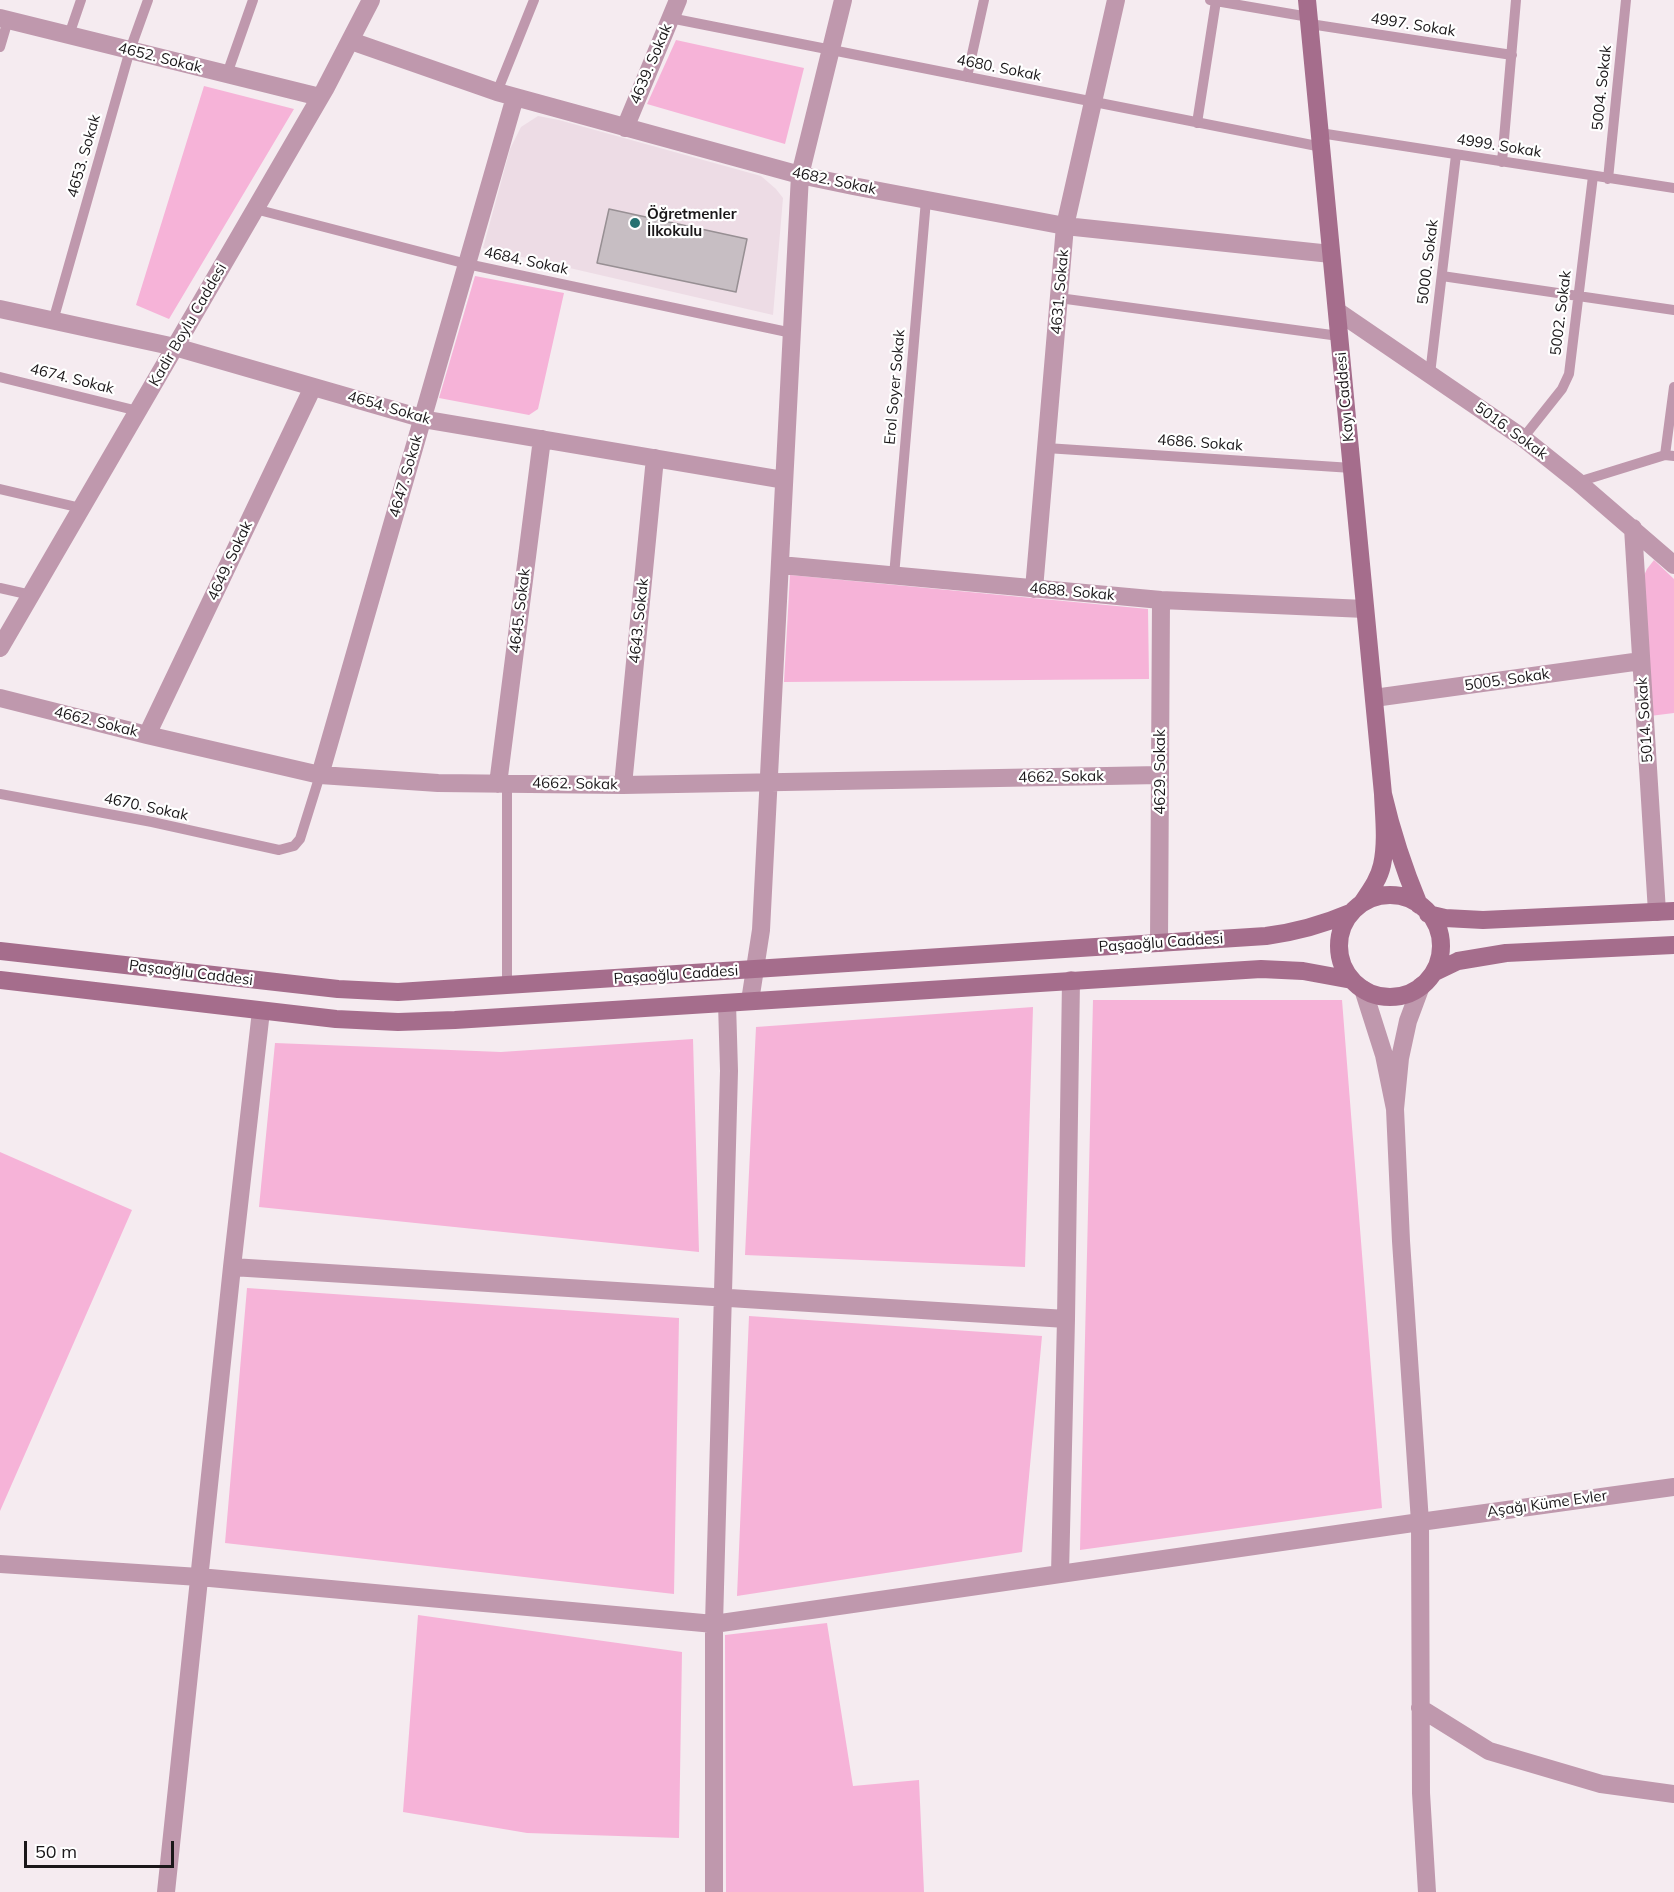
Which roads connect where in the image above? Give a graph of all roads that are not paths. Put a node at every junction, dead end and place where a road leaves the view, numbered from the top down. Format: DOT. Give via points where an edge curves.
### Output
graph roads {
  1 [pos="81,0"];
  2 [pos="148,0"];
  3 [pos="253,0"];
  4 [pos="371,0"];
  5 [pos="534,0"];
  6 [pos="678,0"];
  7 [pos="843,0"];
  8 [pos="984,0"];
  9 [pos="1116,0"];
  10 [pos="1516,0"];
  11 [pos="1626,0"];
  12 [pos="1213,1"];
  13 [pos="1309,14"];
  14 [pos="670,18"];
  15 [pos="4,19"];
  16 [pos="69,35"];
  17 [pos="351,41"];
  18 [pos="0,47"];
  19 [pos="130,50"];
  20 [pos="830,50"];
  21 [pos="1512,55"];
  22 [pos="227,74"];
  23 [pos="967,77"];
  24 [pos="497,92"];
  25 [pos="320,97"];
  26 [pos="515,97"];
  27 [pos="1093,102"];
  28 [pos="1197,123"];
  29 [pos="625,128"];
  30 [pos="1321,140"];
  31 [pos="1456,155"];
  32 [pos="1502,162"];
  33 [pos="800,175"];
  34 [pos="1593,176"];
  35 [pos="1608,179"];
  36 [pos="1674,188"];
  37 [pos="926,200"];
  38 [pos="255,208"];
  39 [pos="1065,226"];
  40 [pos="1332,254"];
  41 [pos="467,264"];
  42 [pos="1442,276"];
  43 [pos="1578,296"];
  44 [pos="1059,298"];
  45 [pos="0,309"];
  46 [pos="1674,310"];
  47 [pos="1337,311"];
  48 [pos="53,321"];
  49 [pos="792,333"];
  50 [pos="1339,336"];
  51 [pos="175,347"];
  52 [pos="1430,374"];
  53 [pos="0,377"];
  54 [pos="313,387"];
  55 [pos="1674,387"];
  56 [pos="138,411"];
  57 [pos="422,419"];
  58 [pos="1523,438"];
  59 [pos="542,439"];
  60 [pos="1046,448"];
  61 [pos="1670,455"];
  62 [pos="655,458"];
  63 [pos="1352,468"];
  64 [pos="784,480"];
  65 [pos="1578,482"];
  66 [pos="0,489"];
  67 [pos="81,508"];
  68 [pos="1633,528"];
  69 [pos="1653,545"];
  70 [pos="1674,546"];
  71 [pos="780,565"];
  72 [pos="1674,565"];
  73 [pos="894,576"];
  74 [pos="0,588"];
  75 [pos="1034,589"];
  76 [pos="31,595"];
  77 [pos="1161,600"];
  78 [pos="1365,609"];
  79 [pos="0,648"];
  80 [pos="1641,661"];
  81 [pos="0,698"];
  82 [pos="1374,698"];
  83 [pos="147,735"];
  84 [pos="320,775"];
  85 [pos="1160,775"];
  86 [pos="768,783"];
  87 [pos="502,784"];
  88 [pos="623,785"];
  89 [pos="0,794"];
  90 [pos="1383,794"];
  91 [pos="286,849"];
  92 [pos="1356,908"];
  93 [pos="1424,909"];
  94 [pos="1666,912"];
  95 [pos="1159,943"];
  96 [pos="1674,945"];
  97 [pos="0,951"];
  98 [pos="755,969"];
  99 [pos="0,980"];
  100 [pos="1071,980"];
  101 [pos="1427,980"];
  102 [pos="1358,985"];
  103 [pos="507,986"];
  104 [pos="750,1001"];
  105 [pos="727,1003"];
  106 [pos="261,1011"];
  107 [pos="1395,1109"];
  108 [pos="232,1267"];
  109 [pos="723,1298"];
  110 [pos="1066,1319"];
  111 [pos="1674,1487"];
  112 [pos="1420,1522"];
  113 [pos="0,1564"];
  114 [pos="1060,1574"];
  115 [pos="199,1577"];
  116 [pos="714,1624"];
  117 [pos="1420,1708"];
  118 [pos="1674,1794"];
  119 [pos="166,1892"];
  120 [pos="714,1892"];
  121 [pos="1427,1892"];
  1 -- 16 [label="lane"];
  2 -- 19 [label="lane, 4653. Sokak"];
  3 -- 22 [label="lane"];
  4 -- 17 [label="street, Kadir Boylu Caddesi"];
  5 -- 24 [label="lane"];
  6 -- 14 [label="street, 4639. Sokak"];
  7 -- 20 [label="street"];
  8 -- 23 [label="lane"];
  9 -- 27 [label="street, 4631. Sokak"];
  10 -- 21 [label="lane"];
  11 -- 35 [label="lane, 5004. Sokak"];
  12 -- 13 [label="lane, 4997. Sokak"];
  12 -- 28 [label="lane"];
  13 -- 21 [label="lane, 4997. Sokak"];
  13 -- 30 [label="street, Kayı Caddesi"];
  14 -- 20 [label="lane, 4680. Sokak"];
  14 -- 29 [label="street, 4639. Sokak"];
  15 -- 16 [label="street, 4652. Sokak"];
  15 -- 18 [label="lane"];
  16 -- 19 [label="street, 4652. Sokak"];
  17 -- 24 [label="street, 4682. Sokak"];
  17 -- 25 [label="street, Kadir Boylu Caddesi"];
  19 -- 22 [label="street, 4652. Sokak"];
  19 -- 48 [label="lane, 4653. Sokak"];
  20 -- 23 [label="lane, 4680. Sokak"];
  20 -- 33 [label="street"];
  21 -- 32 [label="lane"];
  22 -- 25 [label="street, 4652. Sokak"];
  23 -- 27 [label="lane, 4680. Sokak"];
  24 -- 26 [label="street, 4682. Sokak"];
  25 -- 38 [label="street, Kadir Boylu Caddesi"];
  26 -- 29 [label="street, 4682. Sokak"];
  26 -- 41 [label="street, 4647. Sokak"];
  27 -- 28 [label="lane, 4680. Sokak"];
  27 -- 39 [label="street, 4631. Sokak"];
  28 -- 30 [label="lane, 4680. Sokak"];
  29 -- 33 [label="street, 4682. Sokak"];
  30 -- 31 [label="lane, 4999. Sokak"];
  30 -- 40 [label="street, Kayı Caddesi"];
  31 -- 32 [label="lane, 4999. Sokak"];
  31 -- 42 [label="lane, 5000. Sokak"];
  32 -- 34 [label="lane, 4999. Sokak"];
  33 -- 37 [label="street, 4682. Sokak"];
  33 -- 49 [label="street"];
  34 -- 35 [label="lane, 4999. Sokak"];
  34 -- 43 [label="lane, 5002. Sokak"];
  35 -- 36 [label="lane, 4999. Sokak"];
  37 -- 39 [label="street, 4682. Sokak"];
  37 -- 73 [label="lane, Erol Soyer Sokak"];
  38 -- 41 [label="lane, 4684. Sokak"];
  38 -- 51 [label="street, Kadir Boylu Caddesi"];
  39 -- 40 [label="street, 4682. Sokak"];
  39 -- 44 [label="street, 4631. Sokak"];
  40 -- 47 [label="street, Kayı Caddesi"];
  41 -- 49 [label="lane, 4684. Sokak"];
  41 -- 57 [label="street, 4647. Sokak"];
  42 -- 43 [label="lane"];
  42 -- 52 [label="lane, 5000. Sokak"];
  43 -- 46 [label="lane"];
  43 -- 58 [label="lane, 5002. Sokak" via="1566,381"];
  44 -- 50 [label="lane"];
  44 -- 60 [label="street, 4631. Sokak"];
  45 -- 48 [label="street, 4654. Sokak"];
  47 -- 50 [label="street, Kayı Caddesi"];
  47 -- 52 [label="street, 5016. Sokak"];
  48 -- 51 [label="street, 4654. Sokak"];
  49 -- 64 [label="street"];
  50 -- 63 [label="street, Kayı Caddesi"];
  51 -- 54 [label="street, 4654. Sokak"];
  51 -- 56 [label="street, Kadir Boylu Caddesi"];
  52 -- 58 [label="street, 5016. Sokak"];
  53 -- 56 [label="lane, 4674. Sokak"];
  54 -- 57 [label="street, 4654. Sokak"];
  54 -- 83 [label="street, 4649. Sokak"];
  55 -- 61 [label="lane"];
  56 -- 67 [label="street, Kadir Boylu Caddesi"];
  57 -- 59 [label="street, 4654. Sokak"];
  57 -- 84 [label="street, 4647. Sokak"];
  58 -- 65 [label="street, 5016. Sokak"];
  59 -- 62 [label="street, 4654. Sokak"];
  59 -- 87 [label="street, 4645. Sokak"];
  60 -- 63 [label="lane, 4686. Sokak"];
  60 -- 75 [label="street, 4631. Sokak"];
  61 -- 65 [label="lane"];
  62 -- 64 [label="street, 4654. Sokak"];
  62 -- 88 [label="street, 4643. Sokak"];
  63 -- 78 [label="street, Kayı Caddesi"];
  64 -- 71 [label="street"];
  65 -- 68 [label="street, 5016. Sokak"];
  66 -- 67 [label="lane"];
  67 -- 76 [label="street, Kadir Boylu Caddesi"];
  68 -- 69 [label="street, 5016. Sokak"];
  68 -- 80 [label="street, 5014. Sokak"];
  69 -- 70 [label="street"];
  69 -- 72 [label="street, 5016. Sokak"];
  71 -- 73 [label="street, 4688. Sokak"];
  71 -- 86 [label="street"];
  73 -- 75 [label="street, 4688. Sokak"];
  74 -- 76 [label="lane"];
  75 -- 77 [label="street, 4688. Sokak"];
  76 -- 79 [label="street, Kadir Boylu Caddesi"];
  77 -- 78 [label="street, 4688. Sokak"];
  77 -- 85 [label="street, 4629. Sokak"];
  78 -- 82 [label="street, Kayı Caddesi"];
  80 -- 82 [label="street, 5005. Sokak"];
  80 -- 94 [label="street, 5014. Sokak"];
  81 -- 83 [label="street, 4662. Sokak"];
  82 -- 90 [label="street, Kayı Caddesi"];
  83 -- 84 [label="street, 4662. Sokak"];
  84 -- 87 [label="street, 4662. Sokak"];
  84 -- 91 [label="lane, 4647. Sokak" via="300,839"];
  85 -- 86 [label="street, 4662. Sokak"];
  85 -- 95 [label="street, 4629. Sokak"];
  86 -- 88 [label="street, 4662. Sokak"];
  86 -- 98 [label="street" via="761,930"];
  87 -- 88 [label="street, 4662. Sokak"];
  87 -- 103 [label="lane, 4645. Sokak"];
  89 -- 91 [label="lane, 4670. Sokak" via="270,849"];
  90 -- 92 [label="street, Kayı Caddesi" via="1382,866"];
  90 -- 93 [label="street, Kayı Caddesi" via="1404,870"];
  92 -- 93 [label="street" via="1377,896 1393,895"];
  92 -- 95 [label="street, Paşaoğlu Caddesi" via="1324,924 1286,933"];
  92 -- 102 [label="street" via="1342,927 1338,943 1347,974"];
  93 -- 94 [label="street" via="1445,918 1483,920"];
  93 -- 101 [label="street" via="1435,923 1440,940 1440,957"];
  95 -- 98 [label="street, Paşaoğlu Caddesi"];
  96 -- 101 [label="street" via="1506,953 1458,961"];
  97 -- 103 [label="street, Paşaoğlu Caddesi" via="338,989 398,992"];
  98 -- 103 [label="street, Paşaoğlu Caddesi"];
  98 -- 104 [label="street"];
  99 -- 106 [label="street, Paşaoğlu Caddesi"];
  100 -- 102 [label="street, Paşaoğlu Caddesi" via="1262,969 1303,970"];
  100 -- 104 [label="street, Paşaoğlu Caddesi"];
  100 -- 110 [label="street"];
  101 -- 102 [label="street" via="1406,995 1389,998"];
  101 -- 107 [label="street" via="1406,1030"];
  102 -- 107 [label="street" via="1384,1055"];
  104 -- 105 [label="street, Paşaoğlu Caddesi"];
  105 -- 106 [label="street, Paşaoğlu Caddesi" via="398,1022"];
  105 -- 109 [label="street"];
  106 -- 108 [label="street"];
  107 -- 112 [label="street"];
  108 -- 109 [label="street"];
  108 -- 115 [label="street"];
  109 -- 110 [label="street"];
  109 -- 116 [label="street"];
  110 -- 114 [label="street"];
  111 -- 112 [label="street, Aşağı Küme Evler"];
  112 -- 114 [label="street, Aşağı Küme Evler"];
  112 -- 117 [label="street"];
  113 -- 115 [label="street, Aşağı Küme Evler"];
  114 -- 116 [label="street, Aşağı Küme Evler"];
  115 -- 116 [label="street, Aşağı Küme Evler"];
  115 -- 119 [label="street"];
  116 -- 120 [label="street"];
  117 -- 118 [label="street" via="1489,1750 1600,1784"];
  117 -- 121 [label="street"];
}
